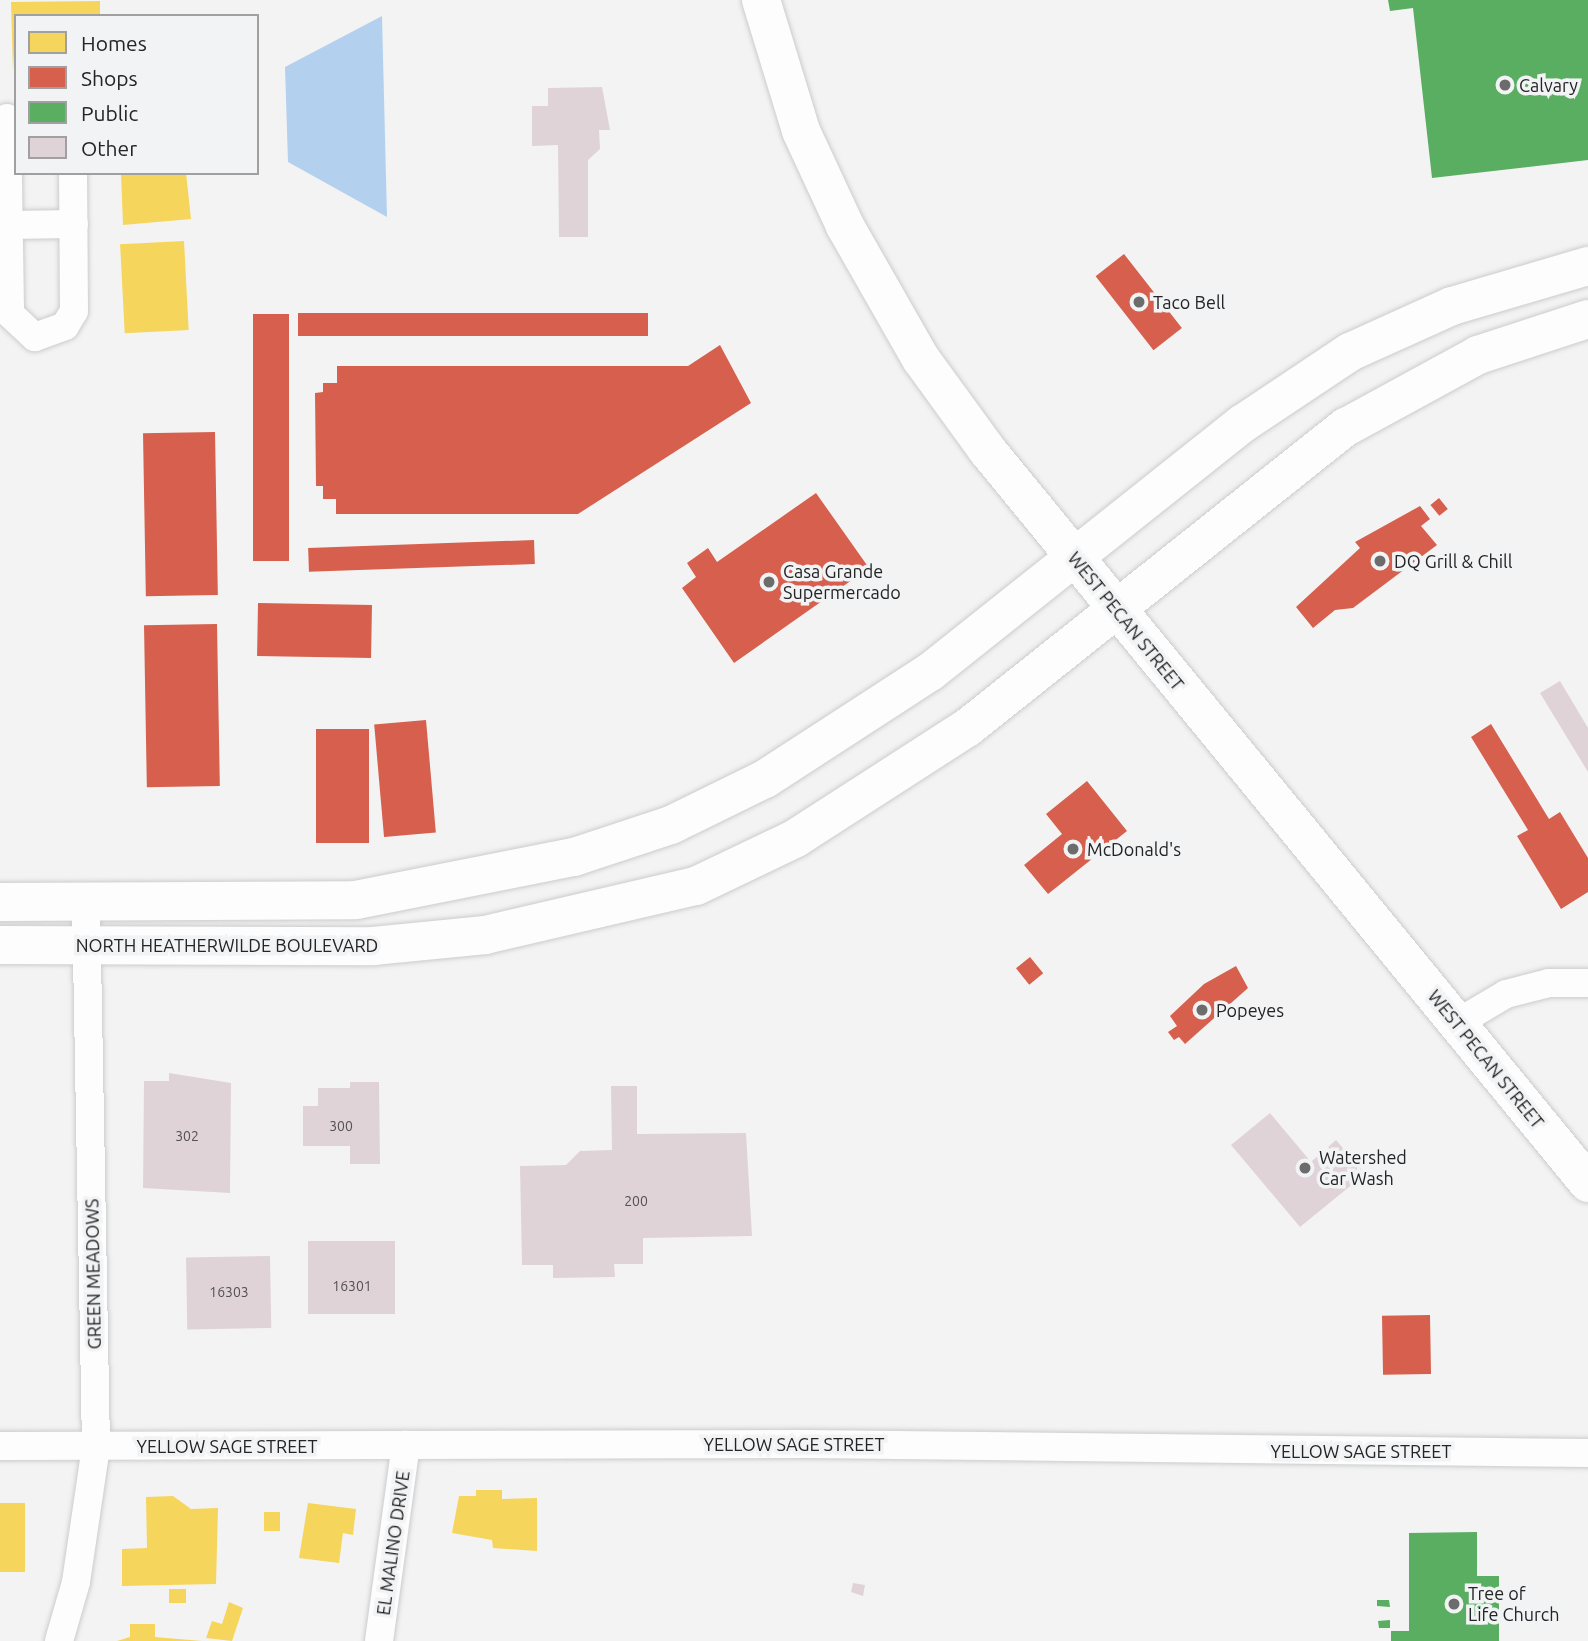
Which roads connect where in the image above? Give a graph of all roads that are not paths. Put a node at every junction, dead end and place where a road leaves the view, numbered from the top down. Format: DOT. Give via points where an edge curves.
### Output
graph roads {
  1 [pos="761,0"];
  2 [pos="8,118"];
  3 [pos="74,175"];
  4 [pos="74,224"];
  5 [pos="9,225"];
  6 [pos="1588,266"];
  7 [pos="1452,306"];
  8 [pos="1588,319"];
  9 [pos="1478,355"];
  10 [pos="1076,557"];
  11 [pos="1119,610"];
  12 [pos="574,858"];
  13 [pos="0,902"];
  14 [pos="86,902"];
  15 [pos="589,916"];
  16 [pos="0,945"];
  17 [pos="89,945"];
  18 [pos="1588,983"];
  19 [pos="1457,1023"];
  20 [pos="1588,1183"];
  21 [pos="406,1445"];
  22 [pos="0,1446"];
  23 [pos="96,1446"];
  24 [pos="1588,1453"];
  25 [pos="59,1641"];
  26 [pos="379,1641"];
  1 -- 10 [label="main road, WEST PECAN STREET" via="802,131 885,299 987,450"];
  2 -- 5 [label="street"];
  3 -- 4 [label="street"];
  4 -- 5 [label="street"];
  4 -- 5 [label="street" via="74,311 65,326 35,337 10,314"];
  6 -- 7 [label="main road"];
  7 -- 9 [label="main road"];
  7 -- 10 [label="main road" via="1350,352 1297,384"];
  8 -- 9 [label="main road, NORTH HEATHERWILDE BOULEVARD"];
  9 -- 11 [label="main road, NORTH HEATHERWILDE BOULEVARD" via="1346,427"];
  10 -- 11 [label="main road, WEST PECAN STREET"];
  10 -- 12 [label="main road" via="836,737 671,825"];
  11 -- 15 [label="main road, NORTH HEATHERWILDE BOULEVARD" via="967,728 796,838 696,886"];
  11 -- 19 [label="main road, WEST PECAN STREET"];
  12 -- 14 [label="main road" via="356,900"];
  12 -- 15 [label="main road"];
  13 -- 14 [label="main road"];
  14 -- 17 [label="street, GREEN MEADOWS"];
  15 -- 17 [label="main road, NORTH HEATHERWILDE BOULEVARD" via="373,946"];
  16 -- 17 [label="main road, NORTH HEATHERWILDE BOULEVARD"];
  17 -- 23 [label="street, GREEN MEADOWS"];
  18 -- 19 [label="street" via="1549,983 1506,994"];
  19 -- 20 [label="main road, WEST PECAN STREET"];
  21 -- 23 [label="street, YELLOW SAGE STREET"];
  21 -- 24 [label="street, YELLOW SAGE STREET"];
  21 -- 26 [label="street, EL MALINO DRIVE"];
  22 -- 23 [label="street, YELLOW SAGE STREET"];
  23 -- 25 [label="street, GREEN MEADOWS" via="76,1582"];
}
